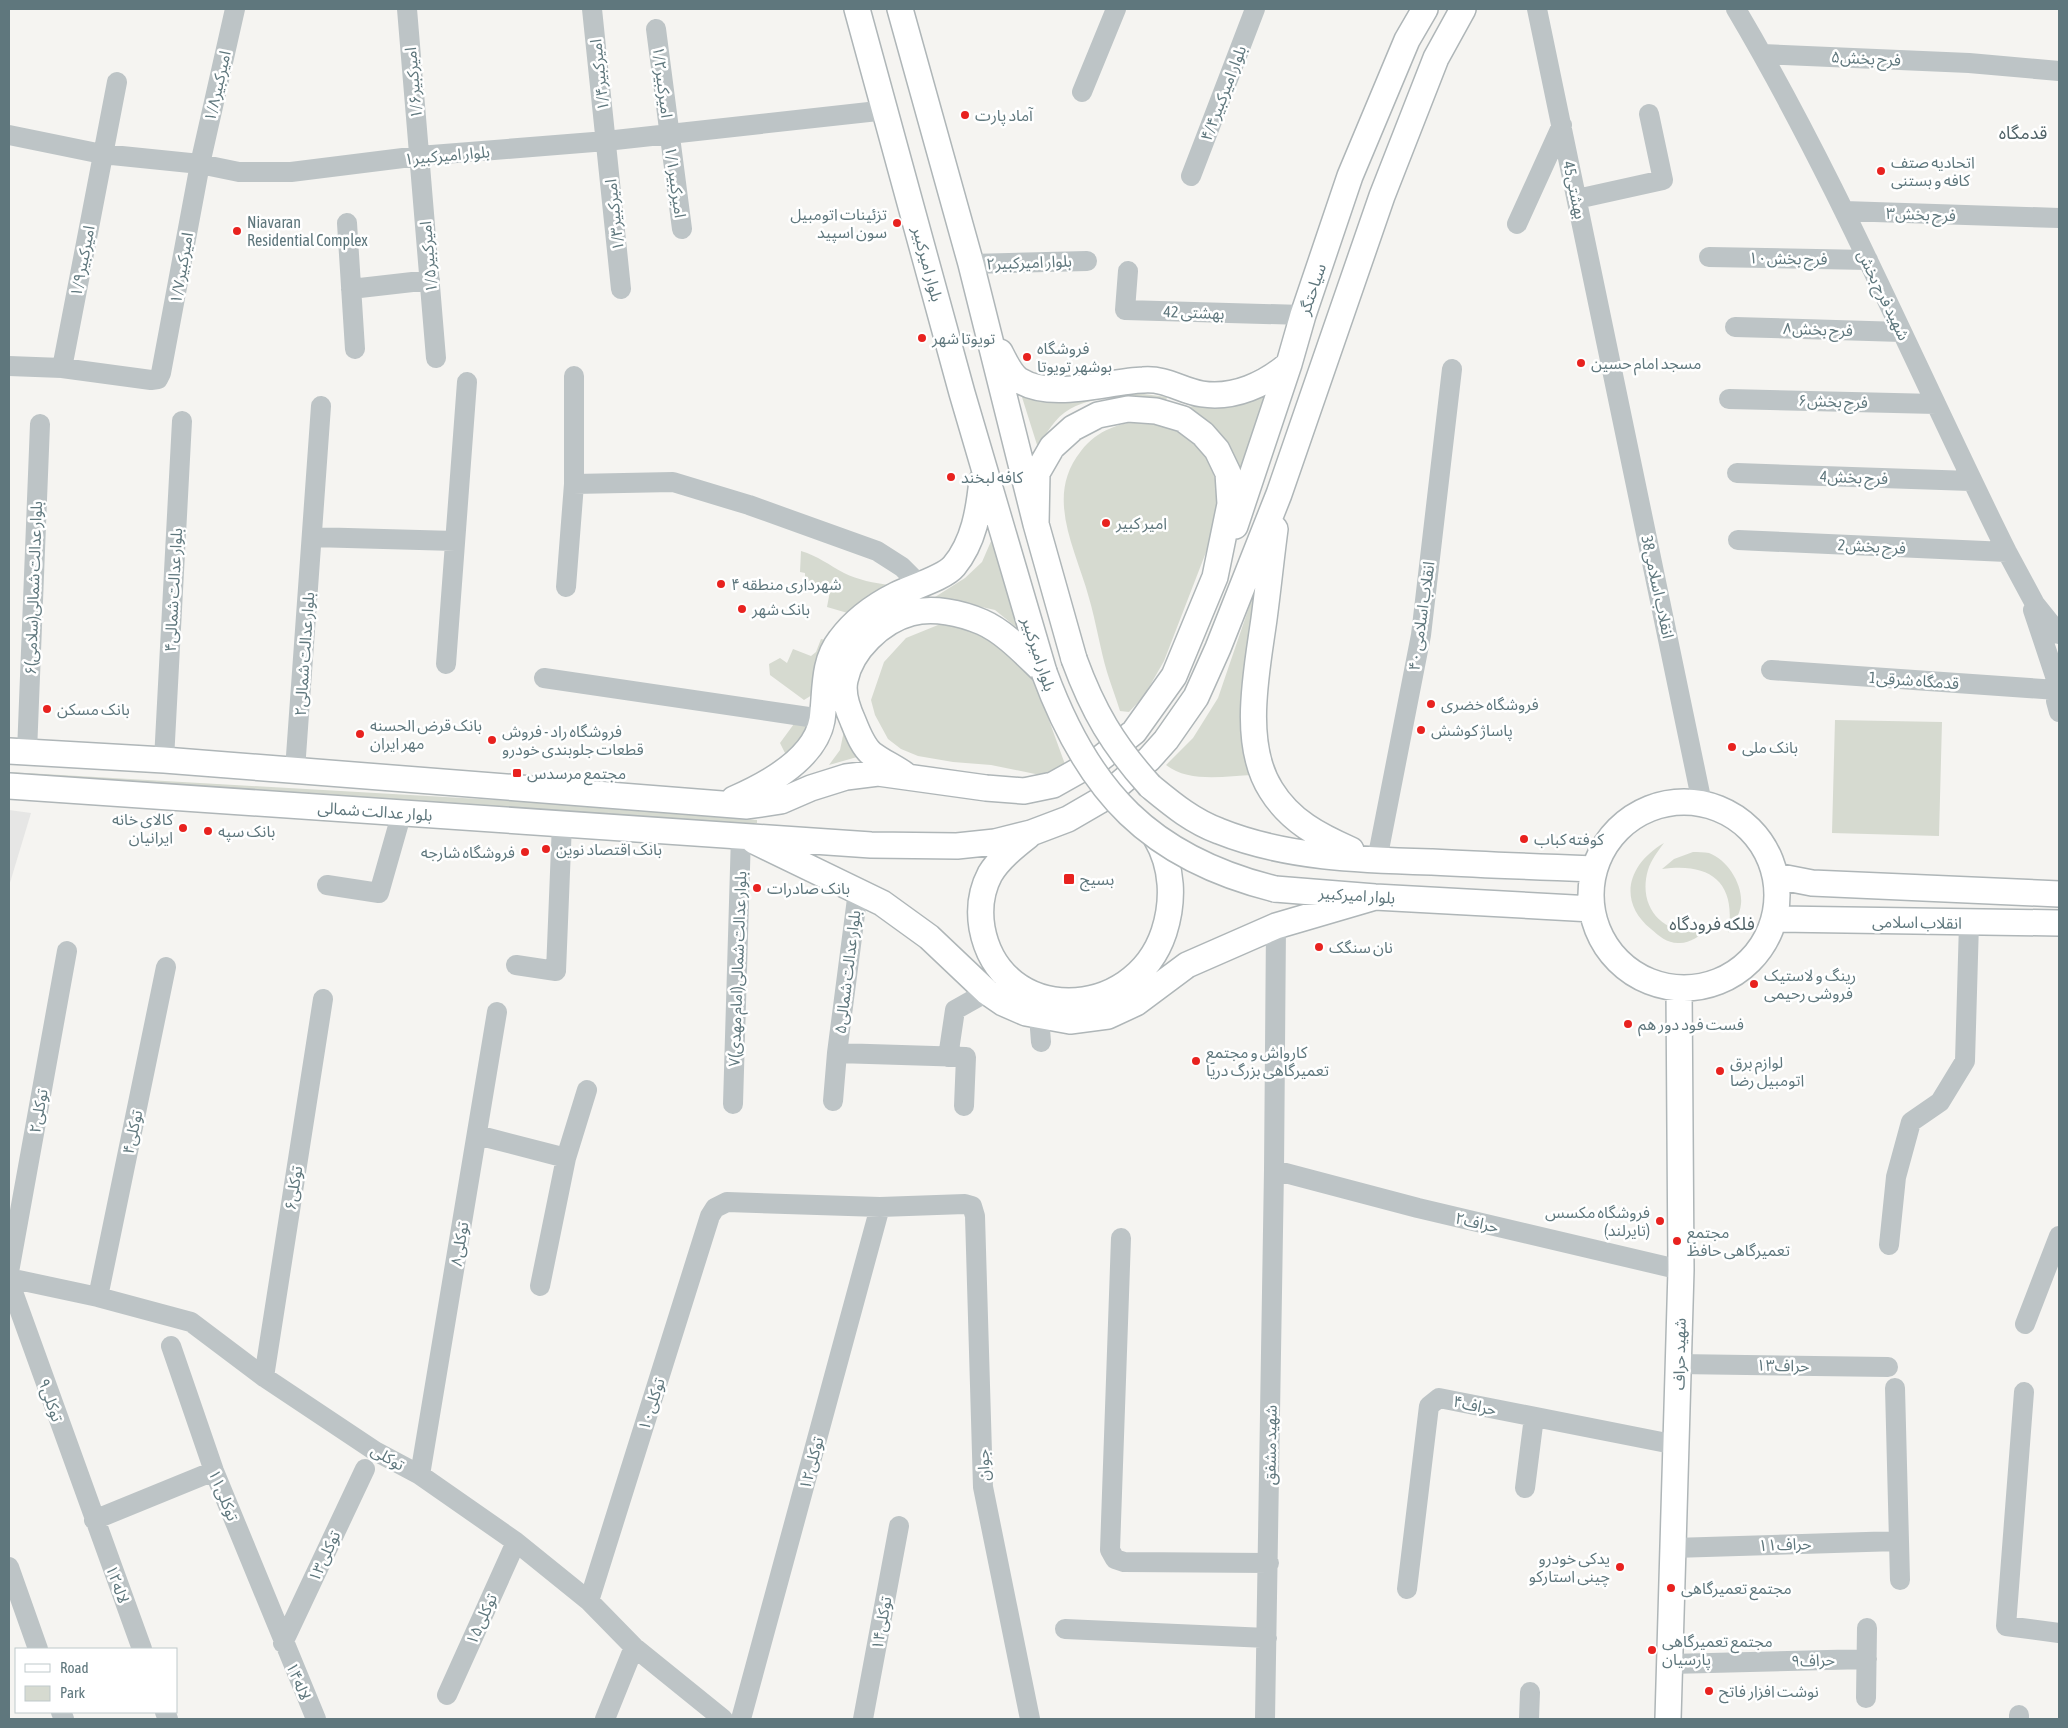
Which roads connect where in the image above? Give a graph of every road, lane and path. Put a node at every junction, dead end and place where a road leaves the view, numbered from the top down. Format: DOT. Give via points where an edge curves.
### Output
graph roads {
  1 [pos="235,9"];
  2 [pos="407,9"];
  3 [pos="592,9"];
  4 [pos="858,9"];
  5 [pos="900,9"];
  6 [pos="1116,9"];
  7 [pos="1255,9"];
  8 [pos="1425,9"];
  9 [pos="1463,9"];
  10 [pos="1537,9"];
  11 [pos="1736,9"];
  12 [pos="656,30"];
  13 [pos="1762,54"];
  14 [pos="2059,70"];
  15 [pos="117,82"];
  16 [pos="1082,92"];
  17 [pos="887,110"];
  18 [pos="1650,114"];
  19 [pos="1562,126"];
  20 [pos="670,134"];
  21 [pos="9,135"];
  22 [pos="606,141"];
  23 [pos="102,154"];
  24 [pos="419,156"];
  25 [pos="200,164"];
  26 [pos="1191,176"];
  27 [pos="1577,199"];
  28 [pos="1844,211"];
  29 [pos="2059,218"];
  30 [pos="347,223"];
  31 [pos="1517,224"];
  32 [pos="682,229"];
  33 [pos="1709,257"];
  34 [pos="1868,260"];
  35 [pos="1087,261"];
  36 [pos="971,264"];
  37 [pos="1128,270"];
  38 [pos="430,280"];
  39 [pos="351,289"];
  40 [pos="622,289"];
  41 [pos="1302,315"];
  42 [pos="987,324"];
  43 [pos="1735,327"];
  44 [pos="1902,332"];
  45 [pos="355,349"];
  46 [pos="436,358"];
  47 [pos="1290,364"];
  48 [pos="9,366"];
  49 [pos="62,368"];
  50 [pos="1452,369"];
  51 [pos="1613,372"];
  52 [pos="574,376"];
  53 [pos="467,382"];
  54 [pos="1729,399"];
  55 [pos="1936,404"];
  56 [pos="321,406"];
  57 [pos="182,421"];
  58 [pos="40,424"];
  59 [pos="984,468"];
  60 [pos="1737,473"];
  61 [pos="1972,481"];
  62 [pos="574,484"];
  63 [pos="1279,494"];
  64 [pos="1036,524"];
  65 [pos="312,538"];
  66 [pos="1738,540"];
  67 [pos="455,541"];
  68 [pos="2007,552"];
  69 [pos="1215,577"];
  70 [pos="920,584"];
  71 [pos="2024,585"];
  72 [pos="566,587"];
  73 [pos="2059,634"];
  74 [pos="2059,659"];
  75 [pos="446,664"];
  76 [pos="1771,670"];
  77 [pos="1044,672"];
  78 [pos="544,678"];
  79 [pos="2057,686"];
  80 [pos="2059,712"];
  81 [pos="822,719"];
  82 [pos="18,752"];
  83 [pos="164,760"];
  84 [pos="295,770"];
  85 [pos="908,776"];
  86 [pos="9,786"];
  87 [pos="1702,803"];
  88 [pos="718,805"];
  89 [pos="402,812"];
  90 [pos="562,823"];
  91 [pos="1031,833"];
  92 [pos="741,835"];
  93 [pos="1156,838"];
  94 [pos="1377,860"];
  95 [pos="1594,869"];
  96 [pos="1776,876"];
  97 [pos="327,885"];
  98 [pos="858,892"];
  99 [pos="2059,894"];
  100 [pos="1375,897"];
  101 [pos="1592,909"];
  102 [pos="1774,919"];
  103 [pos="1968,923"];
  104 [pos="2059,923"];
  105 [pos="1276,926"];
  106 [pos="67,951"];
  107 [pos="516,965"];
  108 [pos="166,966"];
  109 [pos="1679,988"];
  110 [pos="987,992"];
  111 [pos="323,999"];
  112 [pos="497,1012"];
  113 [pos="1039,1016"];
  114 [pos="1040,1042"];
  115 [pos="836,1053"];
  116 [pos="948,1057"];
  117 [pos="587,1090"];
  118 [pos="833,1101"];
  119 [pos="733,1104"];
  120 [pos="964,1106"];
  121 [pos="476,1136"];
  122 [pos="566,1158"];
  123 [pos="1274,1170"];
  124 [pos="880,1206"];
  125 [pos="2059,1236"];
  126 [pos="1121,1238"];
  127 [pos="1889,1245"];
  128 [pos="1681,1270"];
  129 [pos="9,1272"];
  130 [pos="9,1280"];
  131 [pos="540,1286"];
  132 [pos="98,1296"];
  133 [pos="2025,1324"];
  134 [pos="171,1346"];
  135 [pos="1678,1364"];
  136 [pos="1888,1367"];
  137 [pos="264,1377"];
  138 [pos="1895,1388"];
  139 [pos="2024,1392"];
  140 [pos="1534,1417"];
  141 [pos="1677,1445"];
  142 [pos="365,1470"];
  143 [pos="214,1471"];
  144 [pos="420,1475"];
  145 [pos="1525,1488"];
  146 [pos="94,1520"];
  147 [pos="899,1526"];
  148 [pos="1898,1541"];
  149 [pos="516,1542"];
  150 [pos="1673,1548"];
  151 [pos="1268,1563"];
  152 [pos="9,1568"];
  153 [pos="1900,1580"];
  154 [pos="1407,1589"];
  155 [pos="589,1601"];
  156 [pos="1867,1628"];
  157 [pos="1065,1629"];
  158 [pos="2059,1633"];
  159 [pos="1267,1638"];
  160 [pos="283,1642"];
  161 [pos="634,1647"];
  162 [pos="38,1648"];
  163 [pos="142,1648"];
  164 [pos="1867,1659"];
  165 [pos="1670,1664"];
  166 [pos="1530,1692"];
  167 [pos="447,1695"];
  168 [pos="1866,1698"];
  169 [pos="316,1719"];
  170 [pos="605,1719"];
  171 [pos="723,1719"];
  172 [pos="741,1719"];
  173 [pos="863,1719"];
  174 [pos="1030,1719"];
  175 [pos="1264,1719"];
  176 [pos="1529,1719"];
  177 [pos="1668,1719"];
  1 -- 25 [label="street, امیرکبیر۱/۸"];
  2 -- 24 [label="street, امیرکبیر۱/۶"];
  3 -- 22 [label="street, امیرکبیر۱/۴"];
  4 -- 17 [label="main road, بلوار امیرکبیر"];
  5 -- 36 [label="main road, بلوار امیرکبیر"];
  6 -- 16 [label="street"];
  7 -- 26 [label="street, بلوار امیرکبیر۴/۴"];
  8 -- 41 [label="main road, سیاحتگر" via="1407,40 1350,176"];
  9 -- 63 [label="main road" via="1436,58 1382,196"];
  10 -- 19 [label="street, بهشتی45"];
  11 -- 13 [label="street, شهید فرح بخش"];
  12 -- 20 [label="street, امیرکبیر۱/۲"];
  13 -- 14 [label="street, فرح بخش۵"];
  13 -- 28 [label="street, شهید فرح بخش"];
  15 -- 23 [label="street, امیرکبیر۱/۹"];
  17 -- 20 [label="street, بلوار امیرکبیر۱"];
  17 -- 59 [label="main road, بلوار امیرکبیر"];
  18 -- 27 [label="street" via="1663,180"];
  19 -- 27 [label="street, بهشتی45"];
  19 -- 31 [label="street"];
  20 -- 22 [label="street, بلوار امیرکبیر۱"];
  20 -- 32 [label="street, امیرکبیر۱/۱"];
  21 -- 23 [label="street, بلوار امیرکبیر۱"];
  22 -- 24 [label="street, بلوار امیرکبیر۱"];
  22 -- 40 [label="street, امیرکبیر۱/۳"];
  23 -- 25 [label="street, بلوار امیرکبیر۱"];
  23 -- 49 [label="street, امیرکبیر۱/۹"];
  24 -- 25 [label="street, بلوار امیرکبیر۱" via="291,172 239,172"];
  24 -- 38 [label="street, امیرکبیر۱/۵"];
  25 -- 49 [label="street, امیرکبیر۱/۷" via="158,378 151,380"];
  27 -- 51 [label="street, بهشتی45"];
  28 -- 29 [label="street, فرح بخش۳"];
  28 -- 34 [label="street, شهید فرح بخش"];
  30 -- 39 [label="street"];
  33 -- 34 [label="street, فرح بخش۱۰"];
  34 -- 44 [label="street, شهید فرح بخش"];
  35 -- 36 [label="street, ۲بلوار امیرکبیر"];
  36 -- 42 [label="main road, بلوار امیرکبیر"];
  37 -- 41 [label="street, 42 بهشتی" via="1125,310"];
  38 -- 39 [label="street"];
  38 -- 46 [label="street, امیرکبیر۱/۵"];
  39 -- 45 [label="street"];
  41 -- 47 [label="main road, سیاحتگر"];
  42 -- 47 [label="main road" via="1004,360 1018,380 1052,388 1094,388 1163,380 1202,394 1227,393 1256,386 1273,378"];
  42 -- 64 [label="main road, بلوار امیرکبیر"];
  43 -- 44 [label="street, فرح بخش۸"];
  44 -- 55 [label="street, شهید فرح بخش"];
  47 -- 69 [label="main road, سیاحتگر" via="1242,510"];
  48 -- 49 [label="street"];
  50 -- 94 [label="street, انقلاب اسلامی ۴۰" via="1421,635"];
  51 -- 87 [label="street, 38انقلاب اسلامی"];
  52 -- 62 [label="street"];
  53 -- 67 [label="street"];
  54 -- 55 [label="street, فرح بخش۶"];
  55 -- 61 [label="street, شهید فرح بخش"];
  56 -- 65 [label="street, بلوار عدالت شمالی۲"];
  57 -- 83 [label="street, بلوار عدالت شمالی۴"];
  58 -- 82 [label="street, ۶بلوار عدالت شمالی(سلامی)"];
  59 -- 70 [label="main road" via="978,515 966,548 953,567"];
  59 -- 77 [label="main road, بلوار امیرکبیر"];
  60 -- 61 [label="street, 4فرح بخش"];
  61 -- 68 [label="street, شهید فرح بخش"];
  62 -- 70 [label="street" via="673,482 749,505 877,551 902,567"];
  62 -- 72 [label="street"];
  63 -- 91 [label="main road" via="1196,697 1166,740 1149,760 1099,801 1068,819"];
  63 -- 94 [label="main road" via="1255,684 1254,732 1260,761 1270,789 1293,817 1318,836"];
  64 -- 69 [label="main road" via="1037,473 1052,447 1072,428 1098,414 1128,409 1156,411 1183,419 1203,434 1217,450 1228,473 1230,504"];
  64 -- 94 [label="main road, بلوار امیرکبیر, bridge" via="1074,659 1089,699 1130,764 1150,786 1182,813 1219,831 1292,850"];
  65 -- 67 [label="street"];
  65 -- 84 [label="street, بلوار عدالت شمالی۲"];
  66 -- 68 [label="street, 2فرح بخش"];
  67 -- 75 [label="street"];
  68 -- 71 [label="street, شهید فرح بخش"];
  69 -- 85 [label="main road, بلوار عدالت شمالی" via="1174,676 1134,732 1101,758 1053,785 1024,791"];
  70 -- 81 [label="main road" via="895,595 861,618 839,641 827,670"];
  71 -- 73 [label="street, شهید فرح بخش"];
  71 -- 79 [label="street, شهید فرح بخش"];
  74 -- 79 [label="street"];
  76 -- 79 [label="street, 1قدمگاه شرقی"];
  77 -- 85 [label="main road" via="1002,635 984,623 962,615 911,612 885,624 852,658 844,682 848,708 870,753"];
  77 -- 93 [label="main road, بلوار امیرکبیر, bridge" via="1059,711 1093,770 1118,803"];
  78 -- 81 [label="street"];
  79 -- 80 [label="street"];
  81 -- 88 [label="main road" via="813,741 796,762 765,785"];
  82 -- 83 [label="main road, بلوار عدالت شمالی"];
  83 -- 84 [label="main road, بلوار عدالت شمالی"];
  84 -- 88 [label="main road, بلوار عدالت شمالی"];
  85 -- 88 [label="main road, بلوار عدالت شمالی" via="878,772 846,777 781,801 747,806"];
  86 -- 89 [label="main road, بلوار عدالت شمالی"];
  87 -- 95 [label="main road" via="1675,802 1648,808 1624,823 1606,843"];
  87 -- 96 [label="main road" via="1728,812 1750,828 1766,850"];
  89 -- 90 [label="main road, بلوار عدالت شمالی"];
  89 -- 97 [label="street" via="378,893"];
  90 -- 92 [label="main road, بلوار عدالت شمالی"];
  90 -- 107 [label="street" via="556,971"];
  91 -- 92 [label="main road, بلوار عدالت شمالی" via="995,842 949,846"];
  91 -- 93 [label="main road" via="1008,852 984,886 980,913 985,946 999,968 1020,987 1047,1000 1074,1003 1120,988 1137,975 1153,956 1169,916 1172,893 1168,866"];
  92 -- 98 [label="main road"];
  92 -- 119 [label="street, ۷بلوار عدالت شمالی(امام مهدی)"];
  93 -- 100 [label="main road, بلوار امیرکبیر, bridge" via="1180,854 1243,881 1275,889"];
  94 -- 95 [label="main road"];
  95 -- 101 [label="main road"];
  96 -- 99 [label="main road, انقلاب اسلامی" via="1812,883"];
  96 -- 102 [label="main road"];
  98 -- 110 [label="main road" via="882,903 929,937"];
  98 -- 115 [label="street, بلوار عدالت شمالی۵"];
  100 -- 101 [label="main road, بلوار امیرکبیر"];
  100 -- 105 [label="main road"];
  101 -- 109 [label="main road" via="1599,933 1613,955 1632,972 1654,983"];
  102 -- 103 [label="main road, انقلاب اسلامی"];
  102 -- 109 [label="main road" via="1761,948 1739,970 1711,984"];
  103 -- 104 [label="main road, انقلاب اسلامی"];
  103 -- 127 [label="street" via="1965,1061 1940,1102 1911,1122 1896,1177"];
  105 -- 113 [label="main road" via="1187,965 1136,1002 1108,1016 1070,1021"];
  105 -- 123 [label="street, شهید مشفق"];
  106 -- 129 [label="street, توکلی۲"];
  108 -- 132 [label="street, توکلی۴"];
  109 -- 128 [label="main road, شهید حراف"];
  110 -- 113 [label="main road" via="1003,1003"];
  110 -- 116 [label="street" via="955,1010"];
  111 -- 137 [label="street, توکلی۶"];
  112 -- 121 [label="street, توکلی۸"];
  113 -- 114 [label="street"];
  115 -- 116 [label="street"];
  115 -- 118 [label="street, بلوار عدالت شمالی۵"];
  116 -- 120 [label="street" via="966,1057"];
  117 -- 122 [label="street"];
  121 -- 122 [label="street"];
  121 -- 144 [label="street, توکلی۸"];
  122 -- 131 [label="street"];
  123 -- 128 [label="street, حراف۲" via="1418,1208"];
  123 -- 151 [label="street, شهید مشفق"];
  124 -- 155 [label="street, ۱۰توکلی" via="727,1202 715,1208"];
  124 -- 172 [label="street, توکلی۱۲"];
  124 -- 174 [label="street, جوان" via="965,1204 972,1206 975,1216 983,1487"];
  125 -- 133 [label="street"];
  126 -- 151 [label="street" via="1110,1550 1115,1559 1124,1562"];
  128 -- 135 [label="main road, شهید حراف"];
  130 -- 132 [label="street, توکلی"];
  130 -- 146 [label="street, توکلی۹"];
  132 -- 137 [label="street, توکلی" via="191,1322"];
  134 -- 143 [label="street, توکلی۱۱"];
  135 -- 136 [label="street, حراف۱۳"];
  135 -- 141 [label="main road, شهید حراف"];
  137 -- 144 [label="street, توکلی" via="375,1451"];
  138 -- 148 [label="street"];
  139 -- 158 [label="street" via="2006,1626"];
  140 -- 141 [label="street, حراف۴"];
  140 -- 145 [label="street"];
  140 -- 154 [label="street, حراف۴" via="1440,1398 1432,1401"];
  141 -- 150 [label="main road, شهید حراف"];
  142 -- 160 [label="street, توکلی۱۳"];
  143 -- 146 [label="street"];
  143 -- 160 [label="street, توکلی۱۱"];
  144 -- 149 [label="street, توکلی"];
  146 -- 163 [label="street, لاله۱۲"];
  147 -- 173 [label="street, توکلی۱۴"];
  148 -- 150 [label="street, حراف۱۱"];
  148 -- 153 [label="street"];
  149 -- 155 [label="street, توکلی"];
  149 -- 167 [label="street, توکلی۱۵"];
  150 -- 165 [label="main road, شهید حراف"];
  151 -- 159 [label="street, شهید مشفق"];
  152 -- 162 [label="street"];
  155 -- 161 [label="street, توکلی"];
  156 -- 164 [label="street"];
  157 -- 159 [label="street"];
  159 -- 175 [label="street, شهید مشفق"];
  160 -- 169 [label="street, لاله۱۴"];
  161 -- 170 [label="street"];
  161 -- 171 [label="street, توکلی"];
  164 -- 165 [label="street, حراف۹"];
  164 -- 168 [label="street"];
  165 -- 177 [label="main road, شهید حراف"];
  166 -- 176 [label="street"];
}
